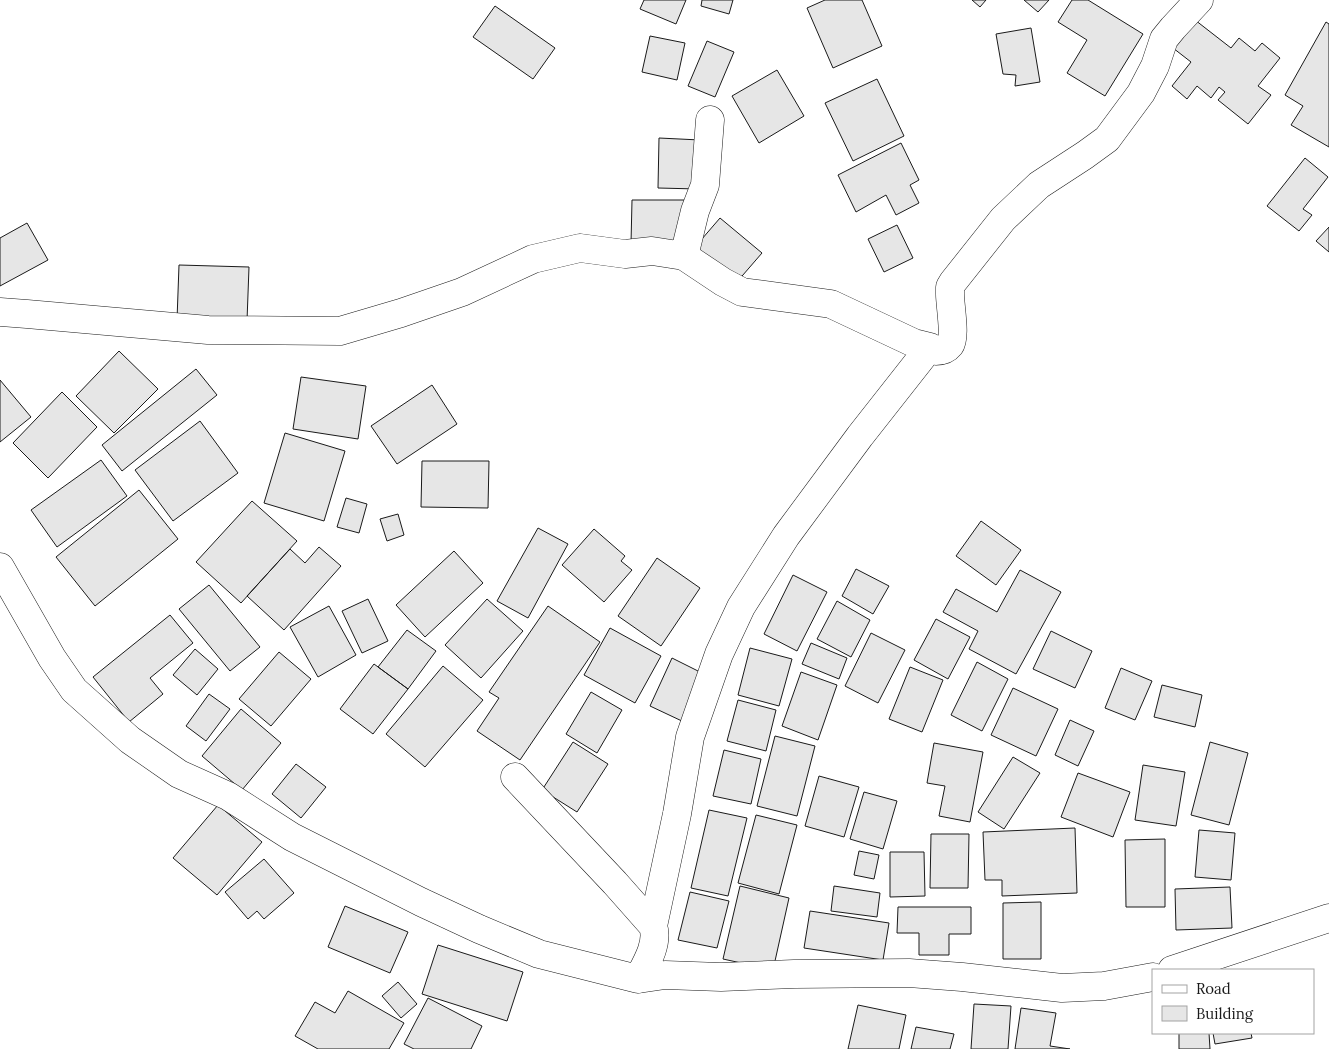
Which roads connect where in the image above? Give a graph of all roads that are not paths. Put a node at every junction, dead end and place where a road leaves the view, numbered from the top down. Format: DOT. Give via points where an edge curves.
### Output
graph roads {
  1 [pos="1198,0"];
  2 [pos="710,120"];
  3 [pos="684,256"];
  4 [pos="0,312"];
  5 [pos="930,347"];
  6 [pos="0,567"];
  7 [pos="514,777"];
  8 [pos="1329,918"];
  9 [pos="652,926"];
  10 [pos="1175,969"];
  11 [pos="1152,977"];
  12 [pos="638,979"];
  1 -- 5 [label="street" via="1164,39 1141,93 1106,139 1039,185 1003,219 964,268 950,287 952,342 940,351"];
  2 -- 3 [label="street" via="705,185"];
  3 -- 4 [label="street" via="652,251 625,254 580,248 533,259 462,292 340,331 208,330"];
  3 -- 5 [label="street" via="742,292 831,304"];
  5 -- 9 [label="street" via="791,528 741,607 719,654 690,737"];
  6 -- 12 [label="street" via="74,690 130,740 179,774 228,796 292,837 479,929 539,954"];
  7 -- 9 [label="street"];
  8 -- 10 [label="street"];
  9 -- 12 [label="street" via="653,946"];
  11 -- 12 [label="street" via="1104,986 1062,988 909,974 665,976"];
}
